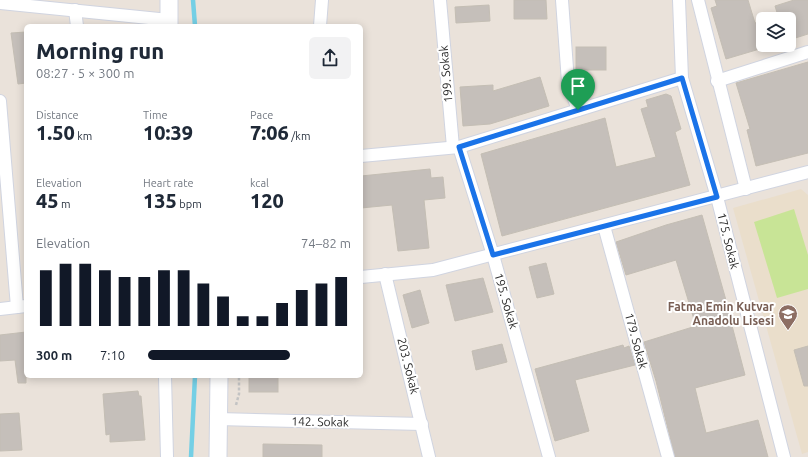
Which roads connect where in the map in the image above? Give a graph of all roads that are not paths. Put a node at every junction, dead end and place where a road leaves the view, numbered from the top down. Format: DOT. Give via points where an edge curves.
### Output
graph roads {
  1 [pos="169,0"];
  2 [pos="322,0"];
  3 [pos="440,0"];
  4 [pos="562,0"];
  5 [pos="679,0"];
  6 [pos="698,0"];
  7 [pos="0,3"];
  8 [pos="75,10"];
  9 [pos="169,23"];
  10 [pos="77,24"];
  11 [pos="320,24"];
  12 [pos="808,52"];
  13 [pos="682,78"];
  14 [pos="717,81"];
  15 [pos="0,101"];
  16 [pos="578,110"];
  17 [pos="456,147"];
  18 [pos="363,156"];
  19 [pos="808,172"];
  20 [pos="746,189"];
  21 [pos="717,197"];
  22 [pos="604,226"];
  23 [pos="493,255"];
  24 [pos="385,274"];
  25 [pos="363,277"];
  26 [pos="21,307"];
  27 [pos="0,309"];
  28 [pos="165,378"];
  29 [pos="218,378"];
  30 [pos="218,419"];
  31 [pos="422,424"];
  32 [pos="164,457"];
  33 [pos="218,457"];
  34 [pos="429,457"];
  35 [pos="549,457"];
  36 [pos="668,457"];
  37 [pos="784,457"];
  1 -- 9 [label="main road"];
  2 -- 11 [label="street"];
  3 -- 17 [label="street, 199. Sokak"];
  4 -- 16 [label="street" via="568,82"];
  5 -- 13 [label="street, 175. Sokak"];
  6 -- 14 [label="street"];
  7 -- 8 [label="street"];
  8 -- 9 [label="street"];
  8 -- 10 [label="street"];
  12 -- 14 [label="street"];
  13 -- 16 [label="street"];
  13 -- 21 [label="street, 175. Sokak"];
  14 -- 20 [label="street"];
  15 -- 26 [label="street"];
  16 -- 17 [label="street"];
  17 -- 18 [label="street"];
  17 -- 23 [label="street, 195. Sokak"];
  19 -- 20 [label="street"];
  20 -- 21 [label="street"];
  21 -- 22 [label="street"];
  21 -- 37 [label="street, 175. Sokak"];
  22 -- 23 [label="street"];
  22 -- 36 [label="street, 179. Sokak"];
  23 -- 24 [label="street" via="433,270"];
  23 -- 35 [label="street, 195. Sokak"];
  24 -- 25 [label="street"];
  24 -- 31 [label="street, 203. Sokak"];
  26 -- 27 [label="street"];
  28 -- 32 [label="street"];
  29 -- 30 [label="main road"];
  30 -- 31 [label="street, 142. Sokak"];
  30 -- 33 [label="main road"];
  31 -- 34 [label="street, 203. Sokak"];
}
